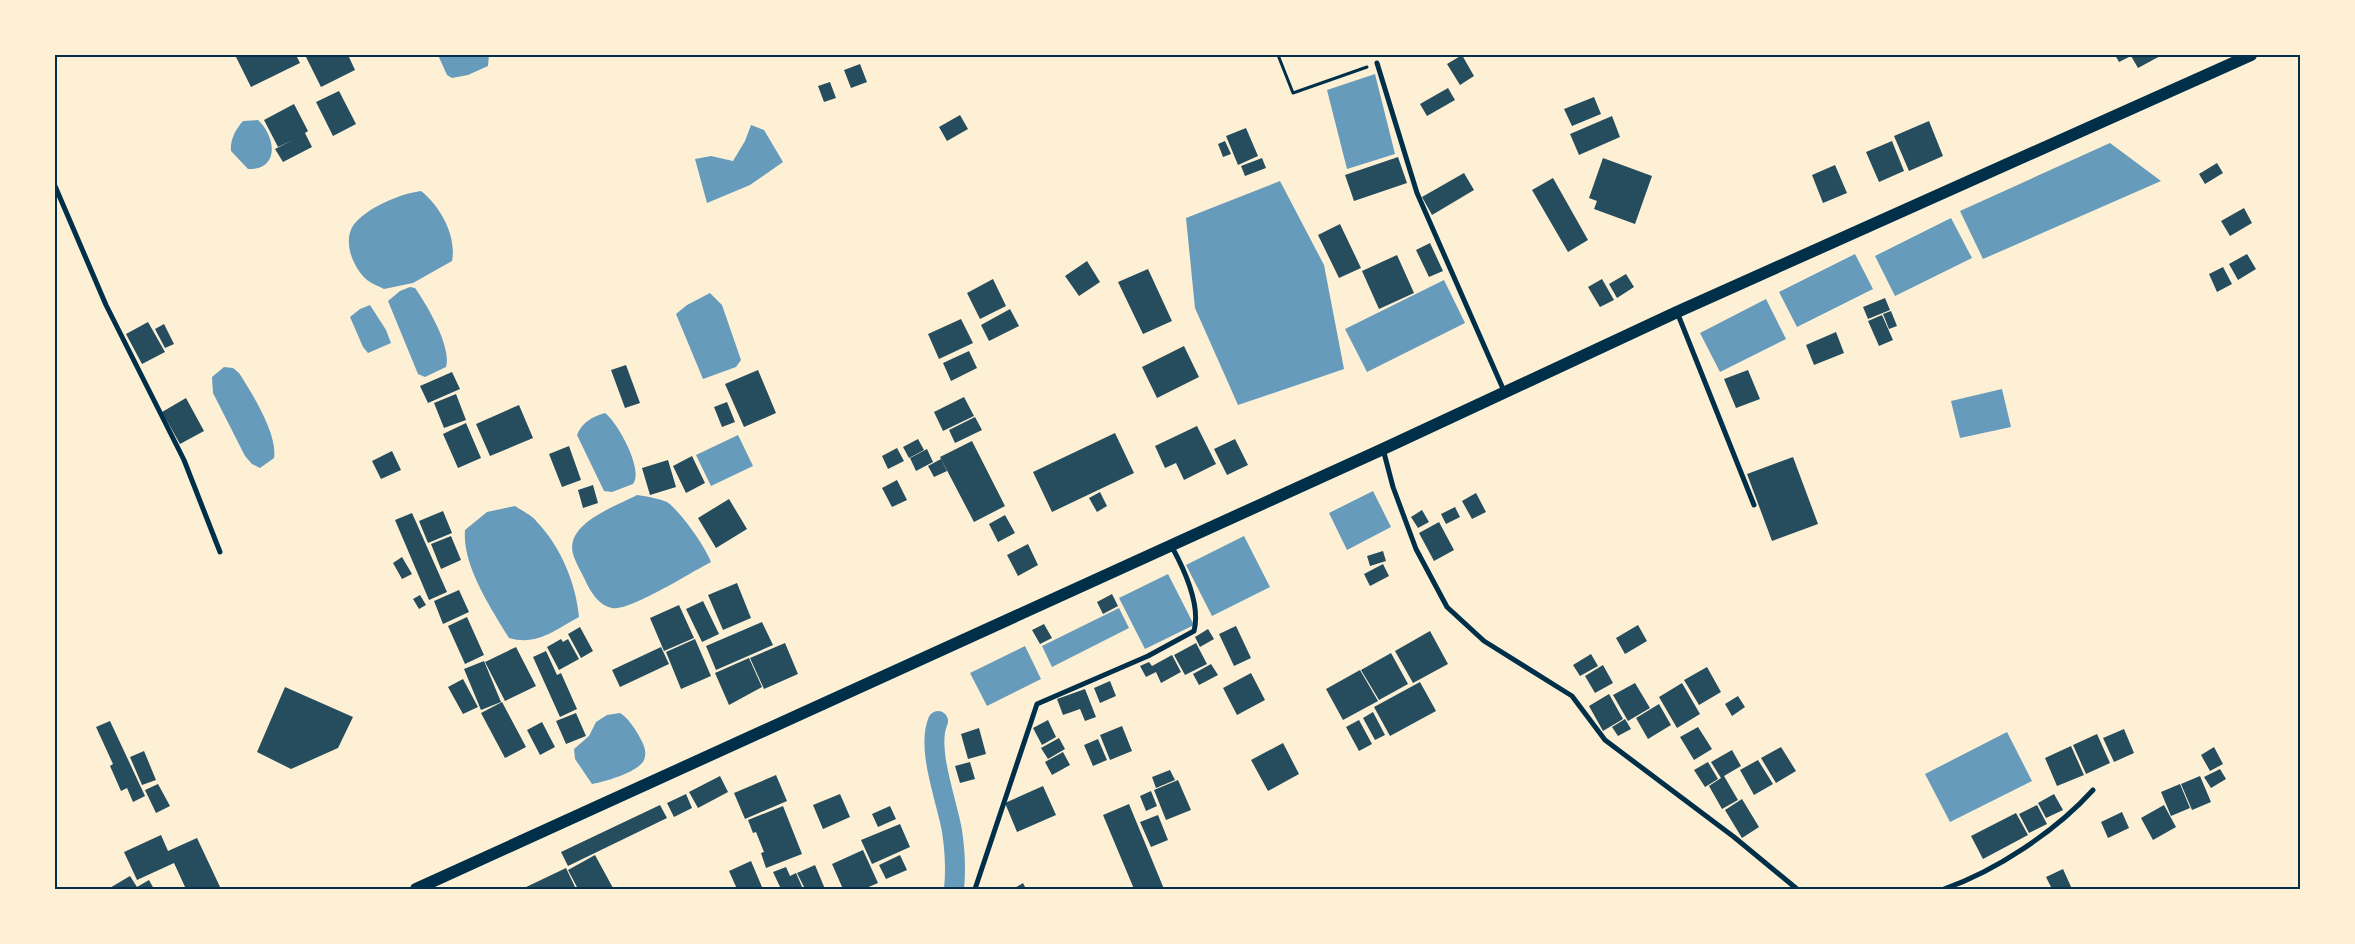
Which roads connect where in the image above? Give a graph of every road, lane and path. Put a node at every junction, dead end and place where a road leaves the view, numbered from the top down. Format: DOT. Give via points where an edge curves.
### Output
graph roads {
  1 [pos="1278,55"];
  2 [pos="2251,55"];
  3 [pos="1377,63"];
  4 [pos="55,186"];
  5 [pos="1677,312"];
  6 [pos="1505,391"];
  7 [pos="1383,449"];
  8 [pos="1754,505"];
  9 [pos="1170,544"];
  10 [pos="220,552"];
  11 [pos="2093,790"];
  12 [pos="416,889"];
  13 [pos="975,889"];
  14 [pos="1797,889"];
  15 [pos="1944,889"];
  1 -- 3 [label="path" via="1293,93"];
  2 -- 5 [label="main road"];
  3 -- 6 [label="street" via="1417,193"];
  4 -- 10 [label="street" via="106,306 184,460"];
  5 -- 6 [label="main road"];
  5 -- 8 [label="street"];
  6 -- 7 [label="main road"];
  7 -- 9 [label="main road"];
  7 -- 14 [label="street" via="1416,549 1447,608 1484,641 1572,696 1605,740"];
  9 -- 12 [label="main road"];
  9 -- 13 [label="street" via="1188,577 1195,617 1194,631 1148,656 1037,704"];
  11 -- 15 [label="street" via="2073,812 2038,839"];
}
